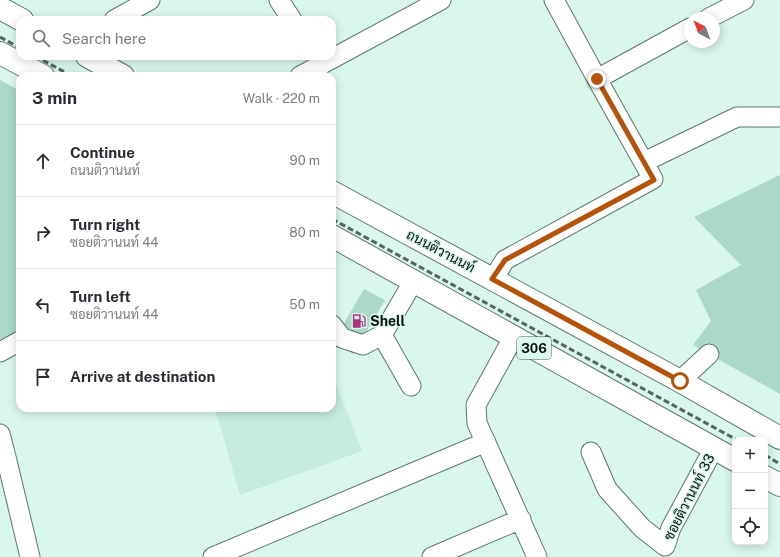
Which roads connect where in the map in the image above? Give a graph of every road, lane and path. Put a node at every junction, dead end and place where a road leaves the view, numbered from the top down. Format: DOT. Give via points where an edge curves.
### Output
graph roads {
  1 [pos="150,0"];
  2 [pos="279,0"];
  3 [pos="441,0"];
  4 [pos="554,0"];
  5 [pos="744,0"];
  6 [pos="0,8"];
  7 [pos="720,12"];
  8 [pos="121,16"];
  9 [pos="289,16"];
  10 [pos="16,17"];
  11 [pos="684,31"];
  12 [pos="336,51"];
  13 [pos="0,53"];
  14 [pos="94,60"];
  15 [pos="318,60"];
  16 [pos="35,72"];
  17 [pos="116,72"];
  18 [pos="304,72"];
  19 [pos="597,79"];
  20 [pos="780,117"];
  21 [pos="644,162"];
  22 [pos="336,194"];
  23 [pos="336,239"];
  24 [pos="492,279"];
  25 [pos="413,282"];
  26 [pos="336,330"];
  27 [pos="382,335"];
  28 [pos="514,336"];
  29 [pos="16,343"];
  30 [pos="0,352"];
  31 [pos="709,354"];
  32 [pos="680,381"];
  33 [pos="412,386"];
  34 [pos="0,434"];
  35 [pos="780,438"];
  36 [pos="486,442"];
  37 [pos="714,448"];
  38 [pos="591,452"];
  39 [pos="732,458"];
  40 [pos="3,463"];
  41 [pos="768,479"];
  42 [pos="780,486"];
  43 [pos="521,519"];
  44 [pos="666,552"];
  45 [pos="30,557"];
  46 [pos="213,557"];
  47 [pos="432,557"];
  48 [pos="537,557"];
  1 -- 8 [label="street"];
  2 -- 9 [label="street"];
  3 -- 12 [label="street"];
  4 -- 19 [label="street"];
  5 -- 7 [label="street"];
  6 -- 10 [label="main road"];
  11 -- 19 [label="street"];
  13 -- 16 [label="main road"];
  14 -- 17 [label="main road"];
  15 -- 18 [label="street"];
  19 -- 21 [label="street"];
  20 -- 21 [label="street" via="737,117"];
  21 -- 24 [label="street" via="654,180 505,260"];
  22 -- 24 [label="main road, ถนนติวานนท์"];
  23 -- 25 [label="main road, 306"];
  24 -- 32 [label="main road, ถนนติวานนท์"];
  25 -- 27 [label="street"];
  25 -- 28 [label="main road, 306"];
  26 -- 27 [label="street" via="342,338 363,345"];
  27 -- 33 [label="street"];
  28 -- 36 [label="street" via="476,405 477,423"];
  28 -- 37 [label="main road, 306"];
  29 -- 30 [label="street"];
  31 -- 32 [label="street"];
  32 -- 35 [label="main road, ถนนติวานนท์"];
  34 -- 40 [label="street"];
  36 -- 43 [label="street"];
  36 -- 46 [label="street"];
  37 -- 39 [label="main road, 306"];
  37 -- 44 [label="street, ซอยติวานนท์ 33" via="671,528"];
  38 -- 44 [label="street" via="607,489"];
  40 -- 45 [label="street"];
  41 -- 42 [label="main road"];
  43 -- 47 [label="street"];
  43 -- 48 [label="street"];
}
